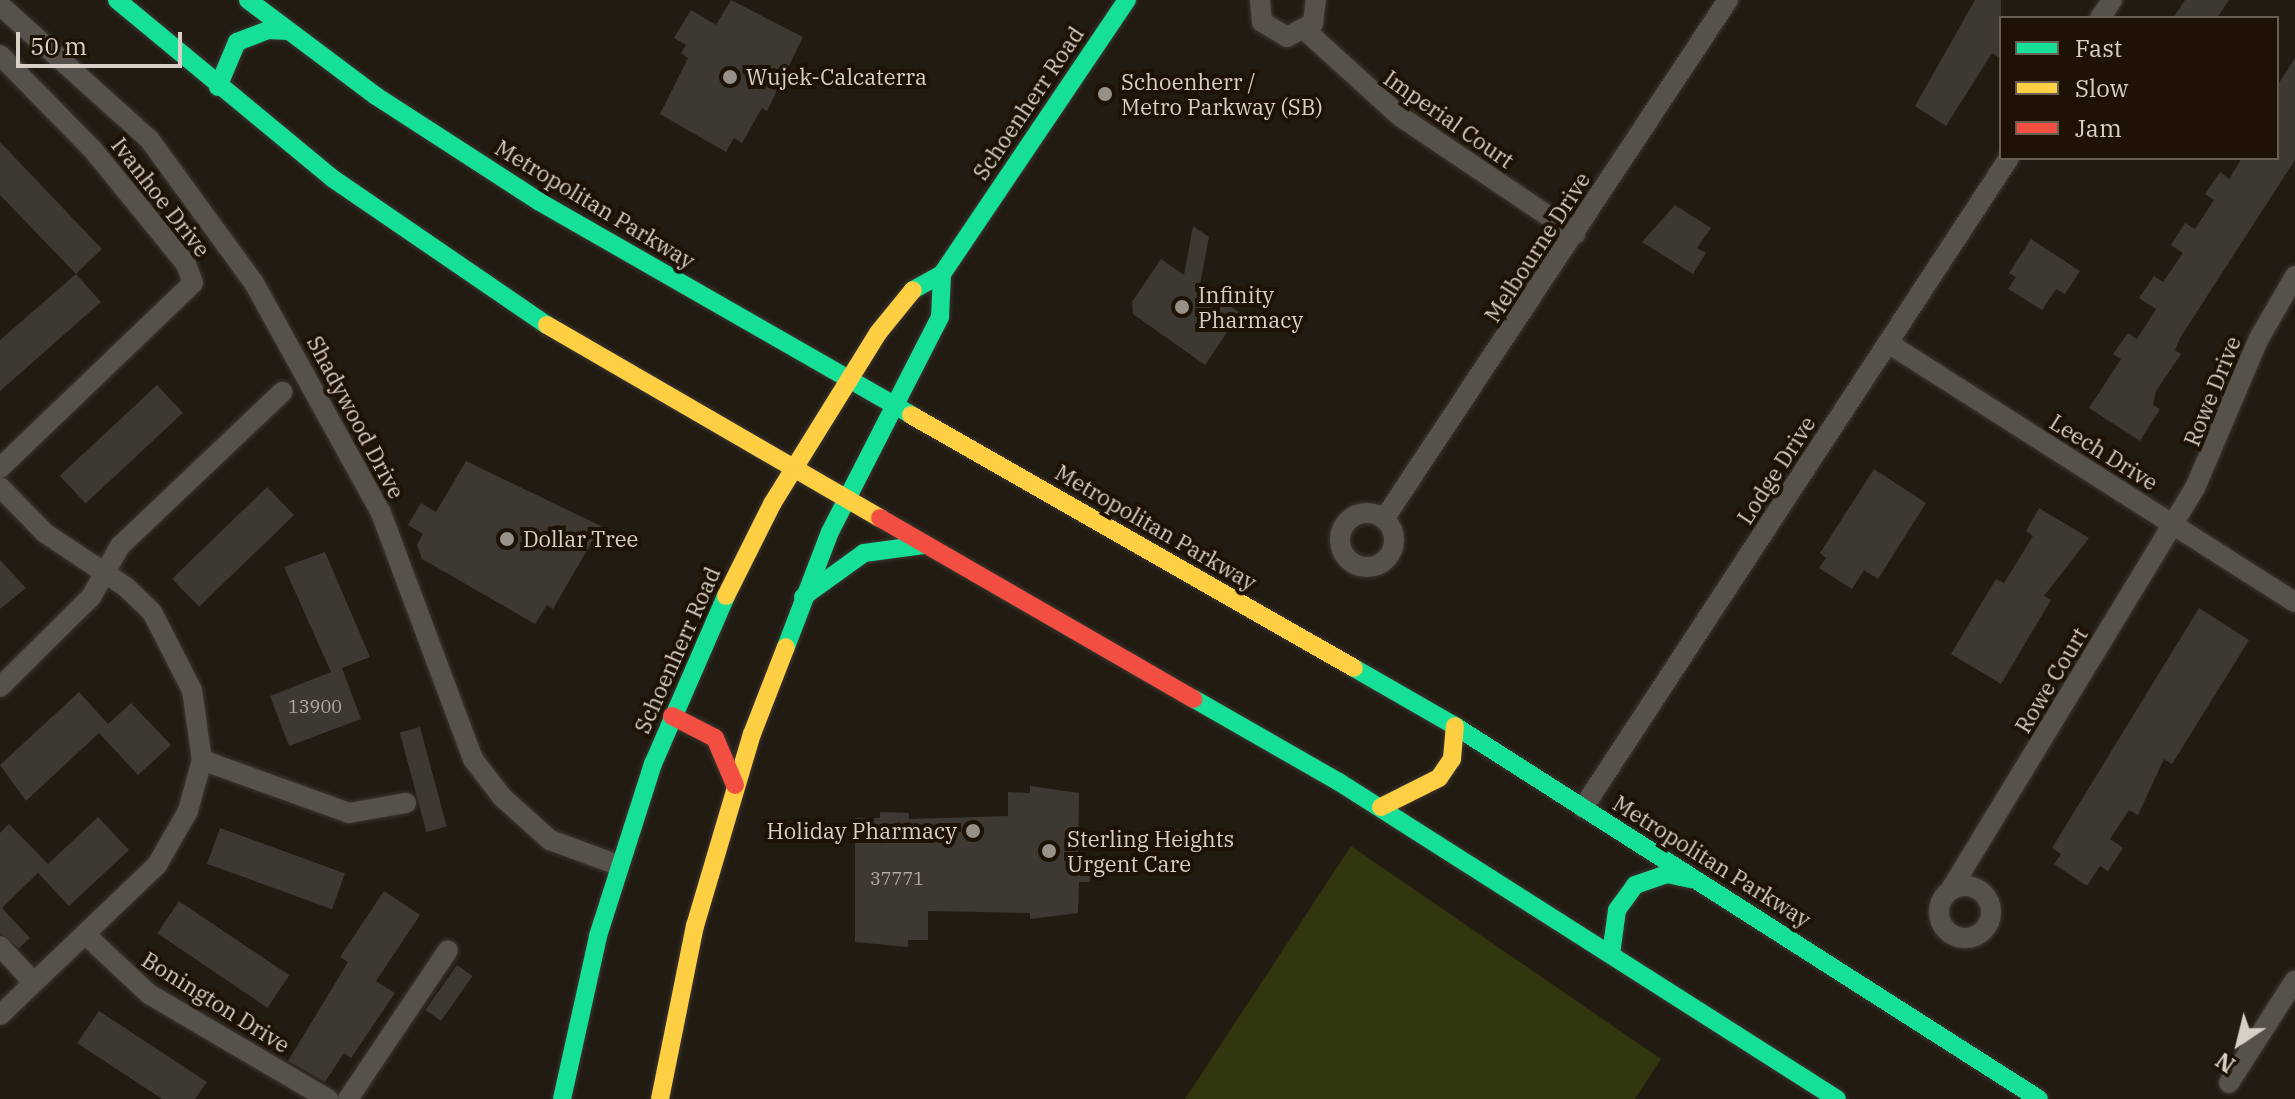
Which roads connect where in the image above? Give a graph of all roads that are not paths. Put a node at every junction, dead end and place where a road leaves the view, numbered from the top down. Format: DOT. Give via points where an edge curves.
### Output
graph roads {
  1 [pos="117,0"];
  2 [pos="248,0"];
  3 [pos="1127,0"];
  4 [pos="1260,0"];
  5 [pos="1316,0"];
  6 [pos="1728,0"];
  7 [pos="0,5"];
  8 [pos="288,31"];
  9 [pos="1306,31"];
  10 [pos="0,55"];
  11 [pos="218,87"];
  12 [pos="2008,160"];
  13 [pos="1575,234"];
  14 [pos="942,274"];
  15 [pos="2295,276"];
  16 [pos="1888,343"];
  17 [pos="847,378"];
  18 [pos="282,392"];
  19 [pos="893,403"];
  20 [pos="0,468"];
  21 [pos="791,469"];
  22 [pos="0,487"];
  23 [pos="845,500"];
  24 [pos="1384,519"];
  25 [pos="2173,524"];
  26 [pos="925,545"];
  27 [pos="105,571"];
  28 [pos="803,597"];
  29 [pos="2295,602"];
  30 [pos="0,687"];
  31 [pos="672,716"];
  32 [pos="1455,726"];
  33 [pos="202,760"];
  34 [pos="735,785"];
  35 [pos="406,803"];
  36 [pos="1381,807"];
  37 [pos="1583,808"];
  38 [pos="1971,862"];
  39 [pos="618,865"];
  40 [pos="1698,881"];
  41 [pos="1951,889"];
  42 [pos="1983,893"];
  43 [pos="87,936"];
  44 [pos="0,946"];
  45 [pos="448,950"];
  46 [pos="1611,954"];
  47 [pos="2295,980"];
  48 [pos="33,982"];
  49 [pos="0,1015"];
  50 [pos="2229,1083"];
  51 [pos="328,1099"];
  52 [pos="348,1099"];
  53 [pos="562,1099"];
  54 [pos="660,1099"];
  55 [pos="1837,1099"];
  56 [pos="2039,1099"];
  1 -- 11 [label="main road"];
  2 -- 8 [label="main road, Metropolitan Parkway"];
  3 -- 14 [label="main road, Schoenherr Road"];
  4 -- 9 [label="street" via="1269,30 1287,37"];
  5 -- 9 [label="street" via="1316,14"];
  6 -- 13 [label="street, Melbourne Drive"];
  7 -- 39 [label="street, Shadywood Drive" via="149,139 254,283 381,513 473,759 509,805 550,840"];
  8 -- 11 [label="main road" via="268,30 237,42"];
  8 -- 17 [label="main road, Metropolitan Parkway" via="538,201"];
  9 -- 13 [label="street, Imperial Court" via="1401,117"];
  10 -- 20 [label="street, Ivanhoe Drive" via="93,150 186,264 193,283"];
  11 -- 21 [label="main road" via="388,219 496,293"];
  12 -- 16 [label="street, Lodge Drive"];
  13 -- 24 [label="street, Melbourne Drive"];
  14 -- 17 [label="main road, Schoenherr Road" via="906,294"];
  14 -- 19 [label="main road" via="940,317"];
  15 -- 25 [label="street, Rowe Drive" via="2258,340 2207,466"];
  16 -- 25 [label="street, Leech Drive"];
  16 -- 37 [label="street, Lodge Drive"];
  17 -- 19 [label="main road, Metropolitan Parkway"];
  17 -- 21 [label="main road, Schoenherr Road"];
  18 -- 27 [label="street" via="120,546"];
  19 -- 23 [label="main road"];
  19 -- 32 [label="main road, Metropolitan Parkway"];
  21 -- 23 [label="main road"];
  21 -- 31 [label="main road, Schoenherr Road"];
  22 -- 27 [label="street" via="45,533"];
  23 -- 26 [label="main road"];
  23 -- 28 [label="main road"];
  25 -- 29 [label="street, Leech Drive"];
  25 -- 38 [label="street, Rowe Court"];
  26 -- 28 [label="main road" via="864,553"];
  26 -- 36 [label="main road"];
  27 -- 30 [label="street" via="91,597"];
  27 -- 33 [label="street" via="140,598 171,643 192,690"];
  28 -- 34 [label="main road"];
  31 -- 34 [label="main road" via="715,738"];
  31 -- 39 [label="main road, Schoenherr Road"];
  32 -- 36 [label="main road" via="1452,759 1439,778"];
  32 -- 37 [label="main road, Metropolitan Parkway"];
  33 -- 35 [label="street" via="349,813"];
  33 -- 43 [label="street" via="188,811 157,865"];
  34 -- 54 [label="main road" via="695,926"];
  36 -- 46 [label="main road"];
  37 -- 40 [label="main road, Metropolitan Parkway"];
  38 -- 41 [label="street, Rowe Court"];
  38 -- 42 [label="street, Rowe Court"];
  39 -- 53 [label="main road, Schoenherr Road"];
  40 -- 46 [label="main road" via="1667,874 1635,885 1617,910"];
  40 -- 56 [label="main road, Metropolitan Parkway"];
  41 -- 42 [label="street" via="1968,885"];
  41 -- 42 [label="street, Rowe Court" via="1940,903 1939,921 1959,938 1976,936 1988,924 1991,908"];
  43 -- 48 [label="street"];
  43 -- 51 [label="street, Bonington Drive" via="149,994"];
  44 -- 48 [label="street"];
  45 -- 52 [label="street"];
  46 -- 55 [label="main road"];
  47 -- 50 [label="street"];
  48 -- 49 [label="street"];
}
